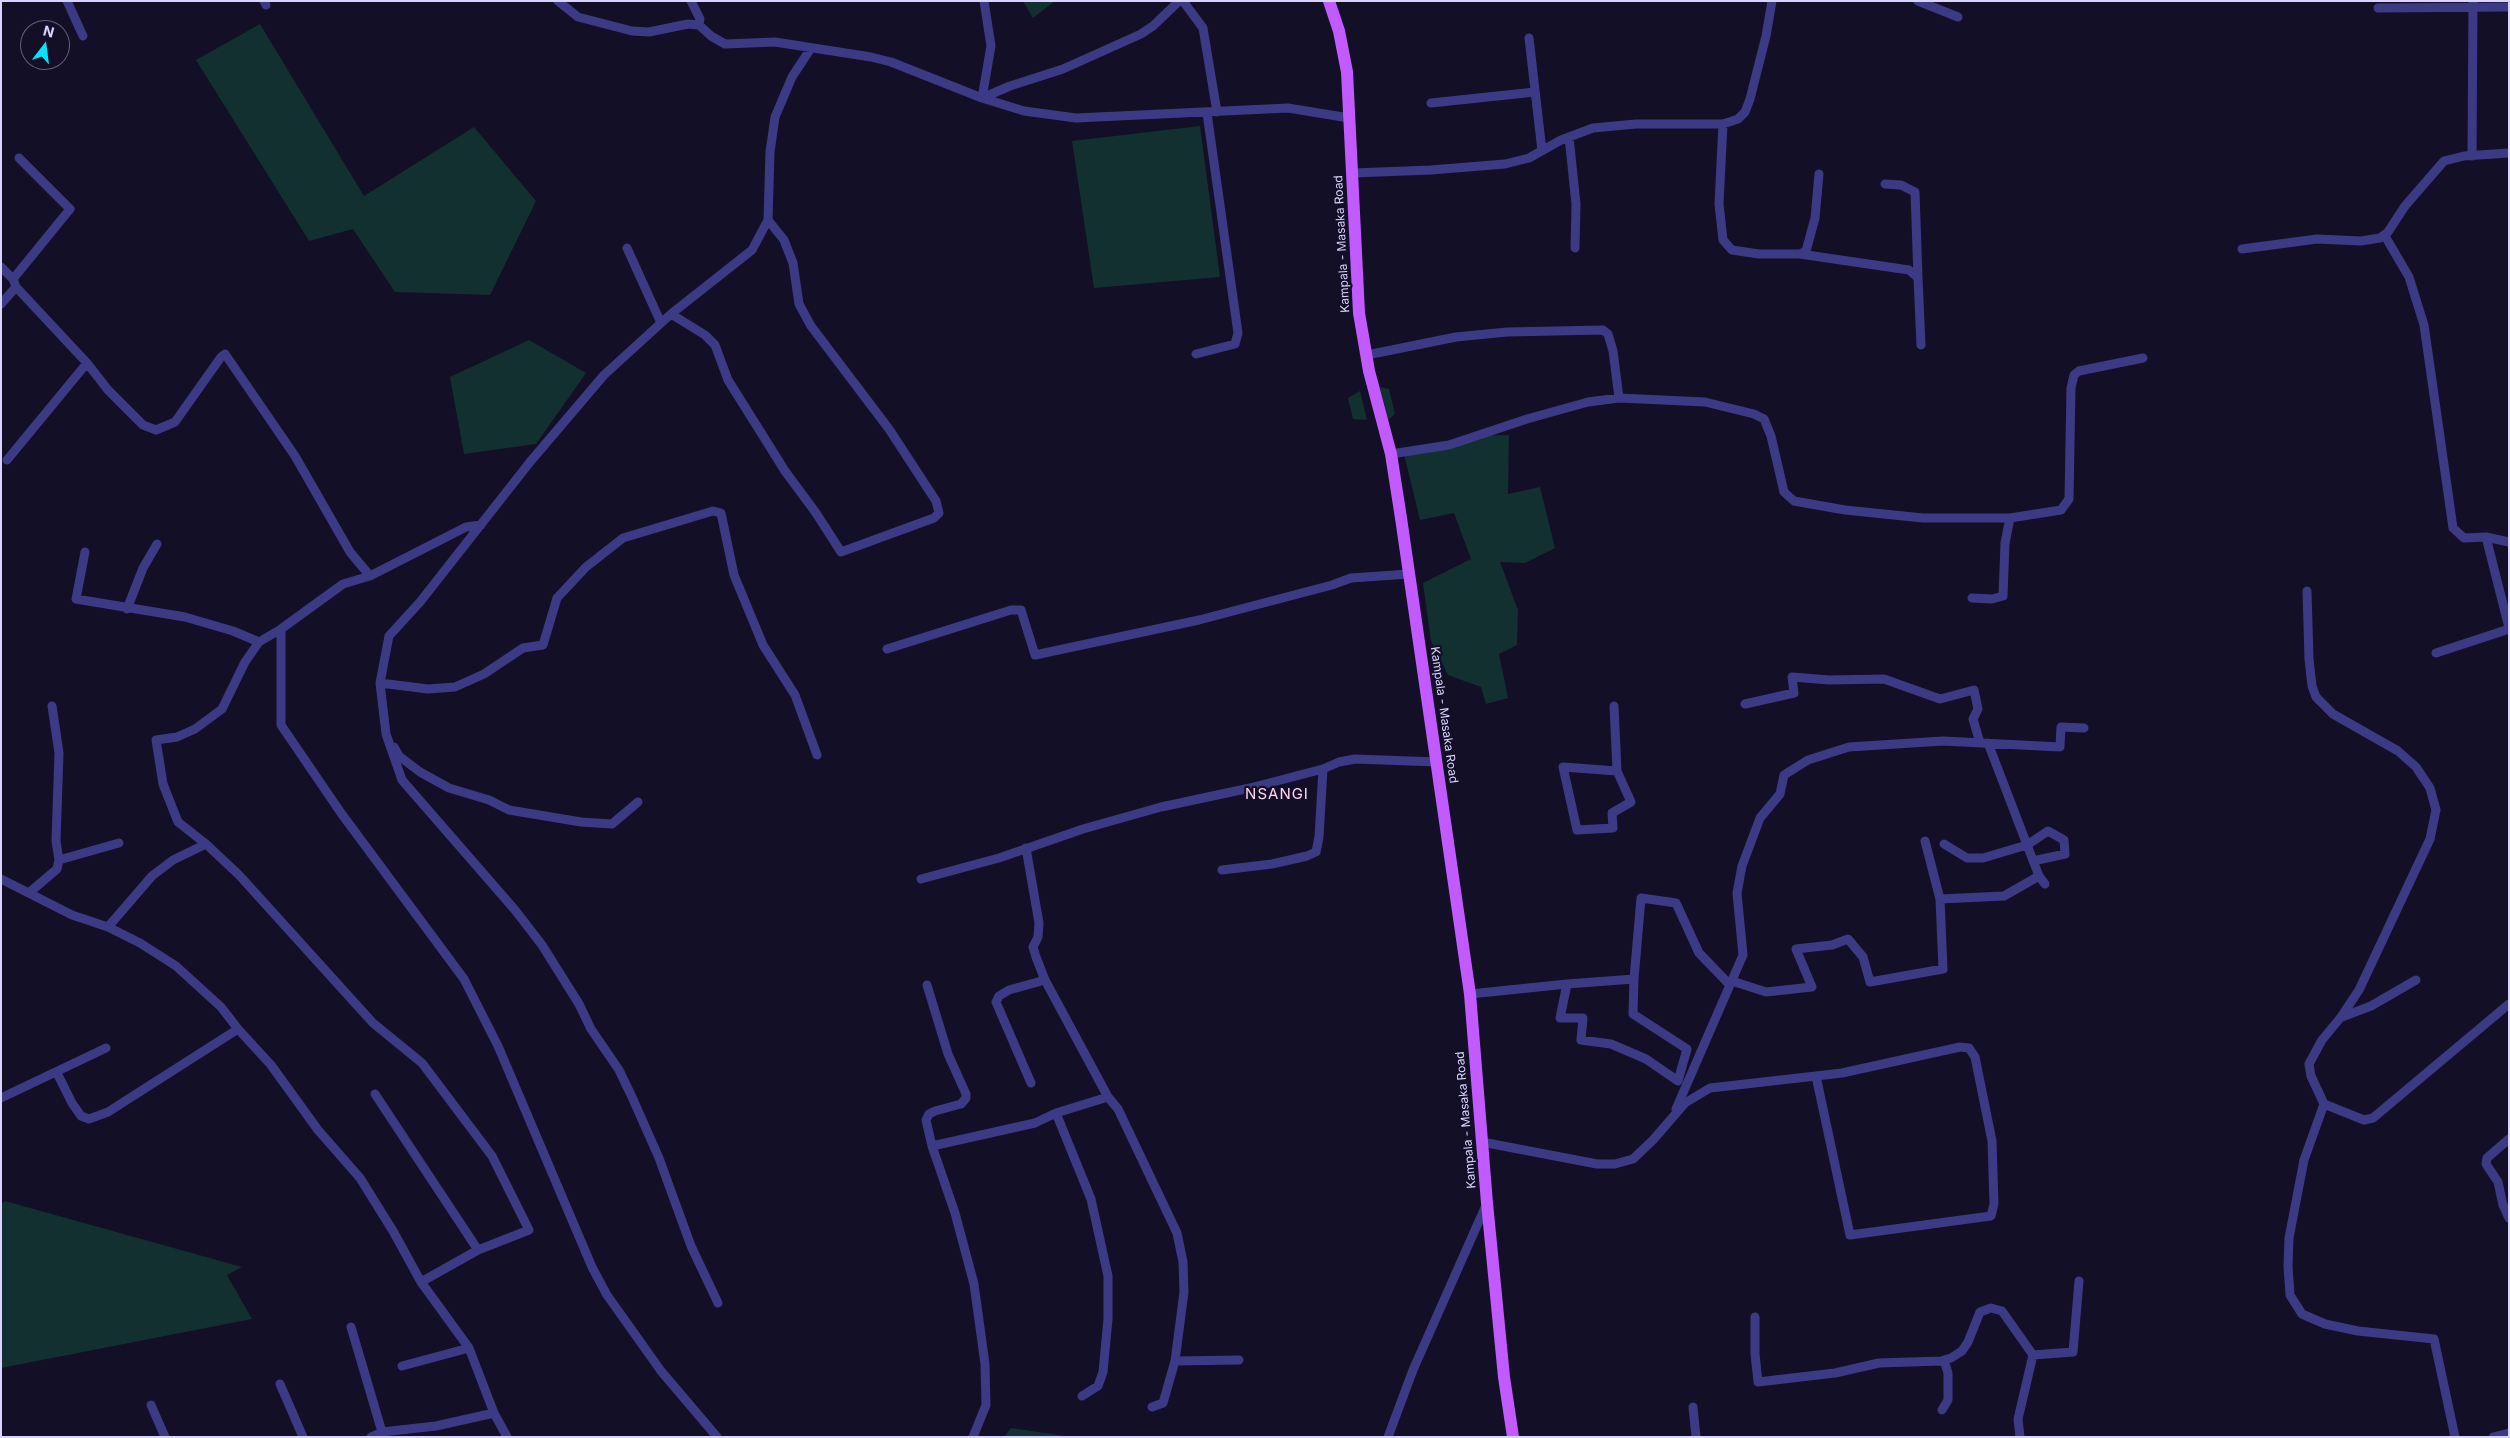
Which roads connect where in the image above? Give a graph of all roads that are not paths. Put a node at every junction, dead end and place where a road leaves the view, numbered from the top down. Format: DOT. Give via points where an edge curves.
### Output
graph roads {
  1 [pos="67,1"];
  2 [pos="558,1"];
  3 [pos="691,1"];
  4 [pos="984,1"];
  5 [pos="1181,1"];
  6 [pos="1328,1"];
  7 [pos="1772,1"];
  8 [pos="1918,1"];
  9 [pos="2473,4"];
  10 [pos="2509,7"];
  11 [pos="2378,8"];
  12 [pos="1958,17"];
  13 [pos="699,25"];
  14 [pos="83,36"];
  15 [pos="1529,38"];
  16 [pos="811,48"];
  17 [pos="1535,92"];
  18 [pos="982,98"];
  19 [pos="1431,103"];
  20 [pos="1212,112"];
  21 [pos="1349,118"];
  22 [pos="1723,124"];
  23 [pos="1569,137"];
  24 [pos="1542,151"];
  25 [pos="2509,153"];
  26 [pos="2472,156"];
  27 [pos="19,158"];
  28 [pos="1353,173"];
  29 [pos="1819,174"];
  30 [pos="1885,184"];
  31 [pos="768,220"];
  32 [pos="2385,236"];
  33 [pos="627,248"];
  34 [pos="1575,248"];
  35 [pos="2242,249"];
  36 [pos="1800,254"];
  37 [pos="1,267"];
  38 [pos="1918,278"];
  39 [pos="14,283"];
  40 [pos="1,304"];
  41 [pos="671,314"];
  42 [pos="661,323"];
  43 [pos="1921,345"];
  44 [pos="1196,354"];
  45 [pos="1366,355"];
  46 [pos="2143,358"];
  47 [pos="87,363"];
  48 [pos="1619,398"];
  49 [pos="1391,454"];
  50 [pos="7,460"];
  51 [pos="2010,518"];
  52 [pos="481,524"];
  53 [pos="2486,537"];
  54 [pos="2509,542"];
  55 [pos="157,544"];
  56 [pos="85,552"];
  57 [pos="1409,574"];
  58 [pos="370,576"];
  59 [pos="2307,591"];
  60 [pos="1972,598"];
  61 [pos="127,609"];
  62 [pos="281,629"];
  63 [pos="2509,629"];
  64 [pos="259,642"];
  65 [pos="888,649"];
  66 [pos="2436,653"];
  67 [pos="380,683"];
  68 [pos="1745,704"];
  69 [pos="52,706"];
  70 [pos="1614,706"];
  71 [pos="2084,728"];
  72 [pos="386,734"];
  73 [pos="1984,743"];
  74 [pos="817,755"];
  75 [pos="1437,762"];
  76 [pos="1323,769"];
  77 [pos="1617,770"];
  78 [pos="638,802"];
  79 [pos="1925,841"];
  80 [pos="119,843"];
  81 [pos="206,844"];
  82 [pos="1944,844"];
  83 [pos="2027,845"];
  84 [pos="1026,848"];
  85 [pos="60,860"];
  86 [pos="2033,861"];
  87 [pos="1222,870"];
  88 [pos="2038,876"];
  89 [pos="1,878"];
  90 [pos="922,879"];
  91 [pos="2045,884"];
  92 [pos="30,892"];
  93 [pos="1940,899"];
  94 [pos="108,928"];
  95 [pos="1634,979"];
  96 [pos="1045,980"];
  97 [pos="2416,980"];
  98 [pos="1731,983"];
  99 [pos="1567,984"];
  100 [pos="927,985"];
  101 [pos="1470,994"];
  102 [pos="2509,1004"];
  103 [pos="2341,1018"];
  104 [pos="238,1029"];
  105 [pos="106,1048"];
  106 [pos="57,1073"];
  107 [pos="1816,1076"];
  108 [pos="1031,1083"];
  109 [pos="375,1094"];
  110 [pos="1108,1097"];
  111 [pos="1,1098"];
  112 [pos="2324,1104"];
  113 [pos="1056,1113"];
  114 [pos="1674,1113"];
  115 [pos="2509,1140"];
  116 [pos="1482,1142"];
  117 [pos="932,1146"];
  118 [pos="1487,1203"];
  119 [pos="2509,1218"];
  120 [pos="478,1250"];
  121 [pos="2079,1281"];
  122 [pos="421,1282"];
  123 [pos="718,1303"];
  124 [pos="1756,1317"];
  125 [pos="351,1327"];
  126 [pos="469,1348"];
  127 [pos="2032,1355"];
  128 [pos="1239,1360"];
  129 [pos="1944,1360"];
  130 [pos="1175,1361"];
  131 [pos="402,1366"];
  132 [pos="280,1384"];
  133 [pos="1082,1396"];
  134 [pos="151,1406"];
  135 [pos="1152,1407"];
  136 [pos="1693,1407"];
  137 [pos="1942,1410"];
  138 [pos="494,1413"];
  139 [pos="382,1432"];
  140 [pos="2509,1432"];
  141 [pos="166,1437"];
  142 [pos="303,1437"];
  143 [pos="371,1437"];
  144 [pos="507,1437"];
  145 [pos="717,1437"];
  146 [pos="973,1437"];
  147 [pos="1388,1437"];
  148 [pos="1513,1437"];
  149 [pos="1696,1437"];
  150 [pos="2020,1437"];
  151 [pos="2455,1437"];
  152 [pos="2493,1437"];
  1 -- 14 [label="street"];
  2 -- 13 [label="street" via="578,17 632,31 649,32 688,24"];
  3 -- 13 [label="street" via="700,20"];
  4 -- 18 [label="street" via="991,46"];
  5 -- 18 [label="street" via="1141,34 1063,69"];
  5 -- 20 [label="street" via="1204,28"];
  6 -- 21 [label="main road, Kampala - Masaka Road" via="1348,72"];
  7 -- 22 [label="street" via="1745,112 1738,119"];
  8 -- 12 [label="street"];
  9 -- 10 [label="street"];
  9 -- 11 [label="street"];
  9 -- 26 [label="street"];
  13 -- 16 [label="street" via="725,44 775,42"];
  15 -- 17 [label="street"];
  16 -- 18 [label="street" via="891,62"];
  16 -- 31 [label="street" via="792,77 775,117 770,152"];
  17 -- 19 [label="street"];
  17 -- 24 [label="street"];
  18 -- 20 [label="street" via="1024,112 1076,118"];
  20 -- 21 [label="street" via="1288,108"];
  20 -- 44 [label="street" via="1238,334 1235,344"];
  21 -- 28 [label="main road, Kampala - Masaka Road"];
  22 -- 23 [label="street" via="1636,124 1593,128"];
  22 -- 36 [label="street" via="1720,160 1723,240 1732,250"];
  23 -- 24 [label="street"];
  23 -- 34 [label="street" via="1576,204"];
  24 -- 28 [label="street" via="1505,164"];
  25 -- 26 [label="street"];
  26 -- 32 [label="street" via="2444,161 2405,206"];
  27 -- 39 [label="street" via="70,209"];
  28 -- 45 [label="main road, Kampala - Masaka Road" via="1359,314"];
  29 -- 36 [label="street" via="1815,218 1806,251"];
  30 -- 38 [label="street" via="1901,185 1915,192"];
  31 -- 41 [label="street" via="752,250"];
  31 -- 41 [label="street" via="784,240 800,304 811,326 890,429 936,501 939,513 934,518 841,552 728,380 715,345"];
  32 -- 35 [label="street" via="2361,241 2317,239"];
  32 -- 53 [label="street" via="2409,277 2424,324 2453,528 2464,538"];
  33 -- 42 [label="street"];
  36 -- 38 [label="street" via="1909,270"];
  37 -- 39 [label="street"];
  38 -- 43 [label="street"];
  39 -- 40 [label="street"];
  39 -- 47 [label="street"];
  41 -- 42 [label="street"];
  42 -- 52 [label="street" via="604,374"];
  45 -- 48 [label="street" via="1456,337 1507,332 1603,330 1608,334"];
  45 -- 49 [label="main road, Kampala - Masaka Road"];
  46 -- 51 [label="street" via="2074,375 2069,499 2061,510"];
  47 -- 50 [label="street"];
  47 -- 58 [label="street" via="108,390 143,425 156,430 175,422 225,354 295,456 350,552"];
  48 -- 49 [label="street" via="1588,402 1526,419 1449,445"];
  48 -- 51 [label="street" via="1705,402 1764,419 1784,492 1803,504 1923,518"];
  49 -- 57 [label="main road, Kampala - Masaka Road"];
  51 -- 60 [label="street" via="2005,543 2003,596"];
  52 -- 58 [label="street" via="466,527"];
  52 -- 67 [label="street" via="390,636"];
  53 -- 54 [label="street"];
  53 -- 63 [label="street"];
  55 -- 61 [label="street" via="142,568"];
  56 -- 61 [label="street" via="76,599"];
  57 -- 65 [label="street" via="1350,578 1199,620 1035,655 1021,610 1011,610"];
  57 -- 75 [label="main road, Kampala - Masaka Road"];
  58 -- 62 [label="street" via="343,584"];
  59 -- 103 [label="street" via="2309,659 2316,697 2333,714 2398,751 2416,767 2430,788 2436,810 2430,839 2416,870 2359,990"];
  61 -- 64 [label="street" via="186,618"];
  62 -- 64 [label="street"];
  62 -- 145 [label="street" via="281,725 341,813 464,979 498,1046 592,1267 607,1295 661,1371"];
  63 -- 66 [label="street"];
  64 -- 81 [label="street" via="245,662 222,709 195,729 177,737 156,740 163,784 178,822"];
  67 -- 72 [label="street"];
  67 -- 74 [label="street" via="428,689 455,687 484,674 523,648 543,645 557,598 623,538 713,511 721,513 734,575 763,645 795,695"];
  68 -- 73 [label="street" via="1794,693 1792,677 1884,679 1940,699 1974,690 1978,709 1973,719"];
  69 -- 85 [label="street" via="59,753 56,841"];
  70 -- 77 [label="street"];
  71 -- 73 [label="street" via="2061,727 2060,747"];
  72 -- 78 [label="street" via="399,756 420,772 449,788 489,800 509,810 612,824"];
  72 -- 123 [label="street" via="402,780 542,945 618,1070"];
  73 -- 83 [label="street"];
  73 -- 98 [label="street" via="1943,741 1849,747 1808,760 1784,775 1780,794 1760,818 1742,866 1737,893 1743,955"];
  75 -- 76 [label="street" via="1355,759"];
  75 -- 101 [label="main road, Kampala - Masaka Road"];
  76 -- 84 [label="street" via="1161,807"];
  76 -- 87 [label="street" via="1316,852 1272,864"];
  77 -- 77 [label="street" via="1631,802 1612,812 1613,828 1577,830 1563,767"];
  79 -- 93 [label="street"];
  80 -- 85 [label="street"];
  81 -- 94 [label="street" via="173,860 152,876"];
  81 -- 120 [label="street" via="239,874 373,1023 422,1063 492,1156 529,1230"];
  82 -- 83 [label="street" via="1967,858 1984,858"];
  83 -- 86 [label="street"];
  83 -- 86 [label="street" via="2048,831 2064,840 2065,854"];
  84 -- 90 [label="street"];
  84 -- 96 [label="street" via="1040,931 1034,950"];
  85 -- 92 [label="street" via="57,869"];
  86 -- 88 [label="street"];
  88 -- 91 [label="street"];
  88 -- 93 [label="street" via="2004,896"];
  89 -- 92 [label="street"];
  92 -- 94 [label="street" via="72,915"];
  93 -- 98 [label="street" via="1943,969 1870,982 1863,957 1848,939 1832,945 1796,948 1812,987 1766,992"];
  94 -- 104 [label="street" via="140,943 176,966 221,1007"];
  95 -- 98 [label="street" via="1641,898 1676,903 1698,954"];
  95 -- 99 [label="street"];
  95 -- 99 [label="street" via="1633,1014 1687,1049 1678,1081 1646,1059 1612,1044 1581,1040 1583,1018 1560,1018"];
  96 -- 108 [label="street" via="1009,990 996,1002"];
  96 -- 110 [label="street"];
  97 -- 103 [label="street"];
  98 -- 114 [label="street"];
  99 -- 101 [label="street"];
  100 -- 117 [label="street" via="948,1054 966,1098 961,1104 929,1114 926,1120"];
  101 -- 116 [label="main road, Kampala - Masaka Road"];
  102 -- 112 [label="street" via="2373,1118 2364,1120"];
  103 -- 112 [label="street" via="2322,1040 2309,1064"];
  104 -- 106 [label="street" via="108,1112 89,1119 81,1116"];
  104 -- 122 [label="street" via="271,1064 318,1130 360,1178"];
  105 -- 106 [label="street"];
  106 -- 111 [label="street"];
  107 -- 107 [label="street" via="1960,1046 1969,1048 1975,1057 1992,1141 1994,1204 1991,1216 1850,1235"];
  107 -- 114 [label="street" via="1710,1088 1699,1092"];
  109 -- 120 [label="street"];
  110 -- 113 [label="street"];
  110 -- 130 [label="street" via="1118,1109 1177,1233 1183,1262 1184,1292"];
  112 -- 151 [label="street" via="2304,1160 2290,1238 2290,1295 2302,1314 2325,1324 2434,1339"];
  113 -- 117 [label="street" via="1035,1123"];
  113 -- 133 [label="street" via="1091,1199 1108,1276 1103,1372 1098,1386"];
  114 -- 116 [label="street" via="1634,1158 1615,1164 1597,1164"];
  115 -- 119 [label="street" via="2487,1158 2486,1164 2498,1182"];
  116 -- 118 [label="main road, Kampala - Masaka Road"];
  117 -- 146 [label="street" via="955,1213 975,1293 985,1364 986,1405"];
  118 -- 147 [label="street" via="1413,1370"];
  118 -- 148 [label="main road, Kampala - Masaka Road"];
  120 -- 122 [label="street"];
  121 -- 127 [label="street" via="2073,1352"];
  122 -- 126 [label="street"];
  124 -- 129 [label="street" via="1758,1382 1835,1373 1879,1363"];
  125 -- 139 [label="street"];
  126 -- 131 [label="street"];
  126 -- 138 [label="street"];
  127 -- 129 [label="street" via="2002,1311 1990,1308 1980,1312 1962,1351"];
  127 -- 150 [label="street" via="2018,1419"];
  128 -- 130 [label="street"];
  129 -- 137 [label="street" via="1948,1374 1948,1400"];
  130 -- 135 [label="street" via="1164,1403"];
  132 -- 142 [label="street"];
  134 -- 141 [label="street"];
  136 -- 149 [label="street"];
  138 -- 139 [label="street" via="436,1426"];
  138 -- 144 [label="street"];
  139 -- 143 [label="street"];
  140 -- 152 [label="street"];
}
